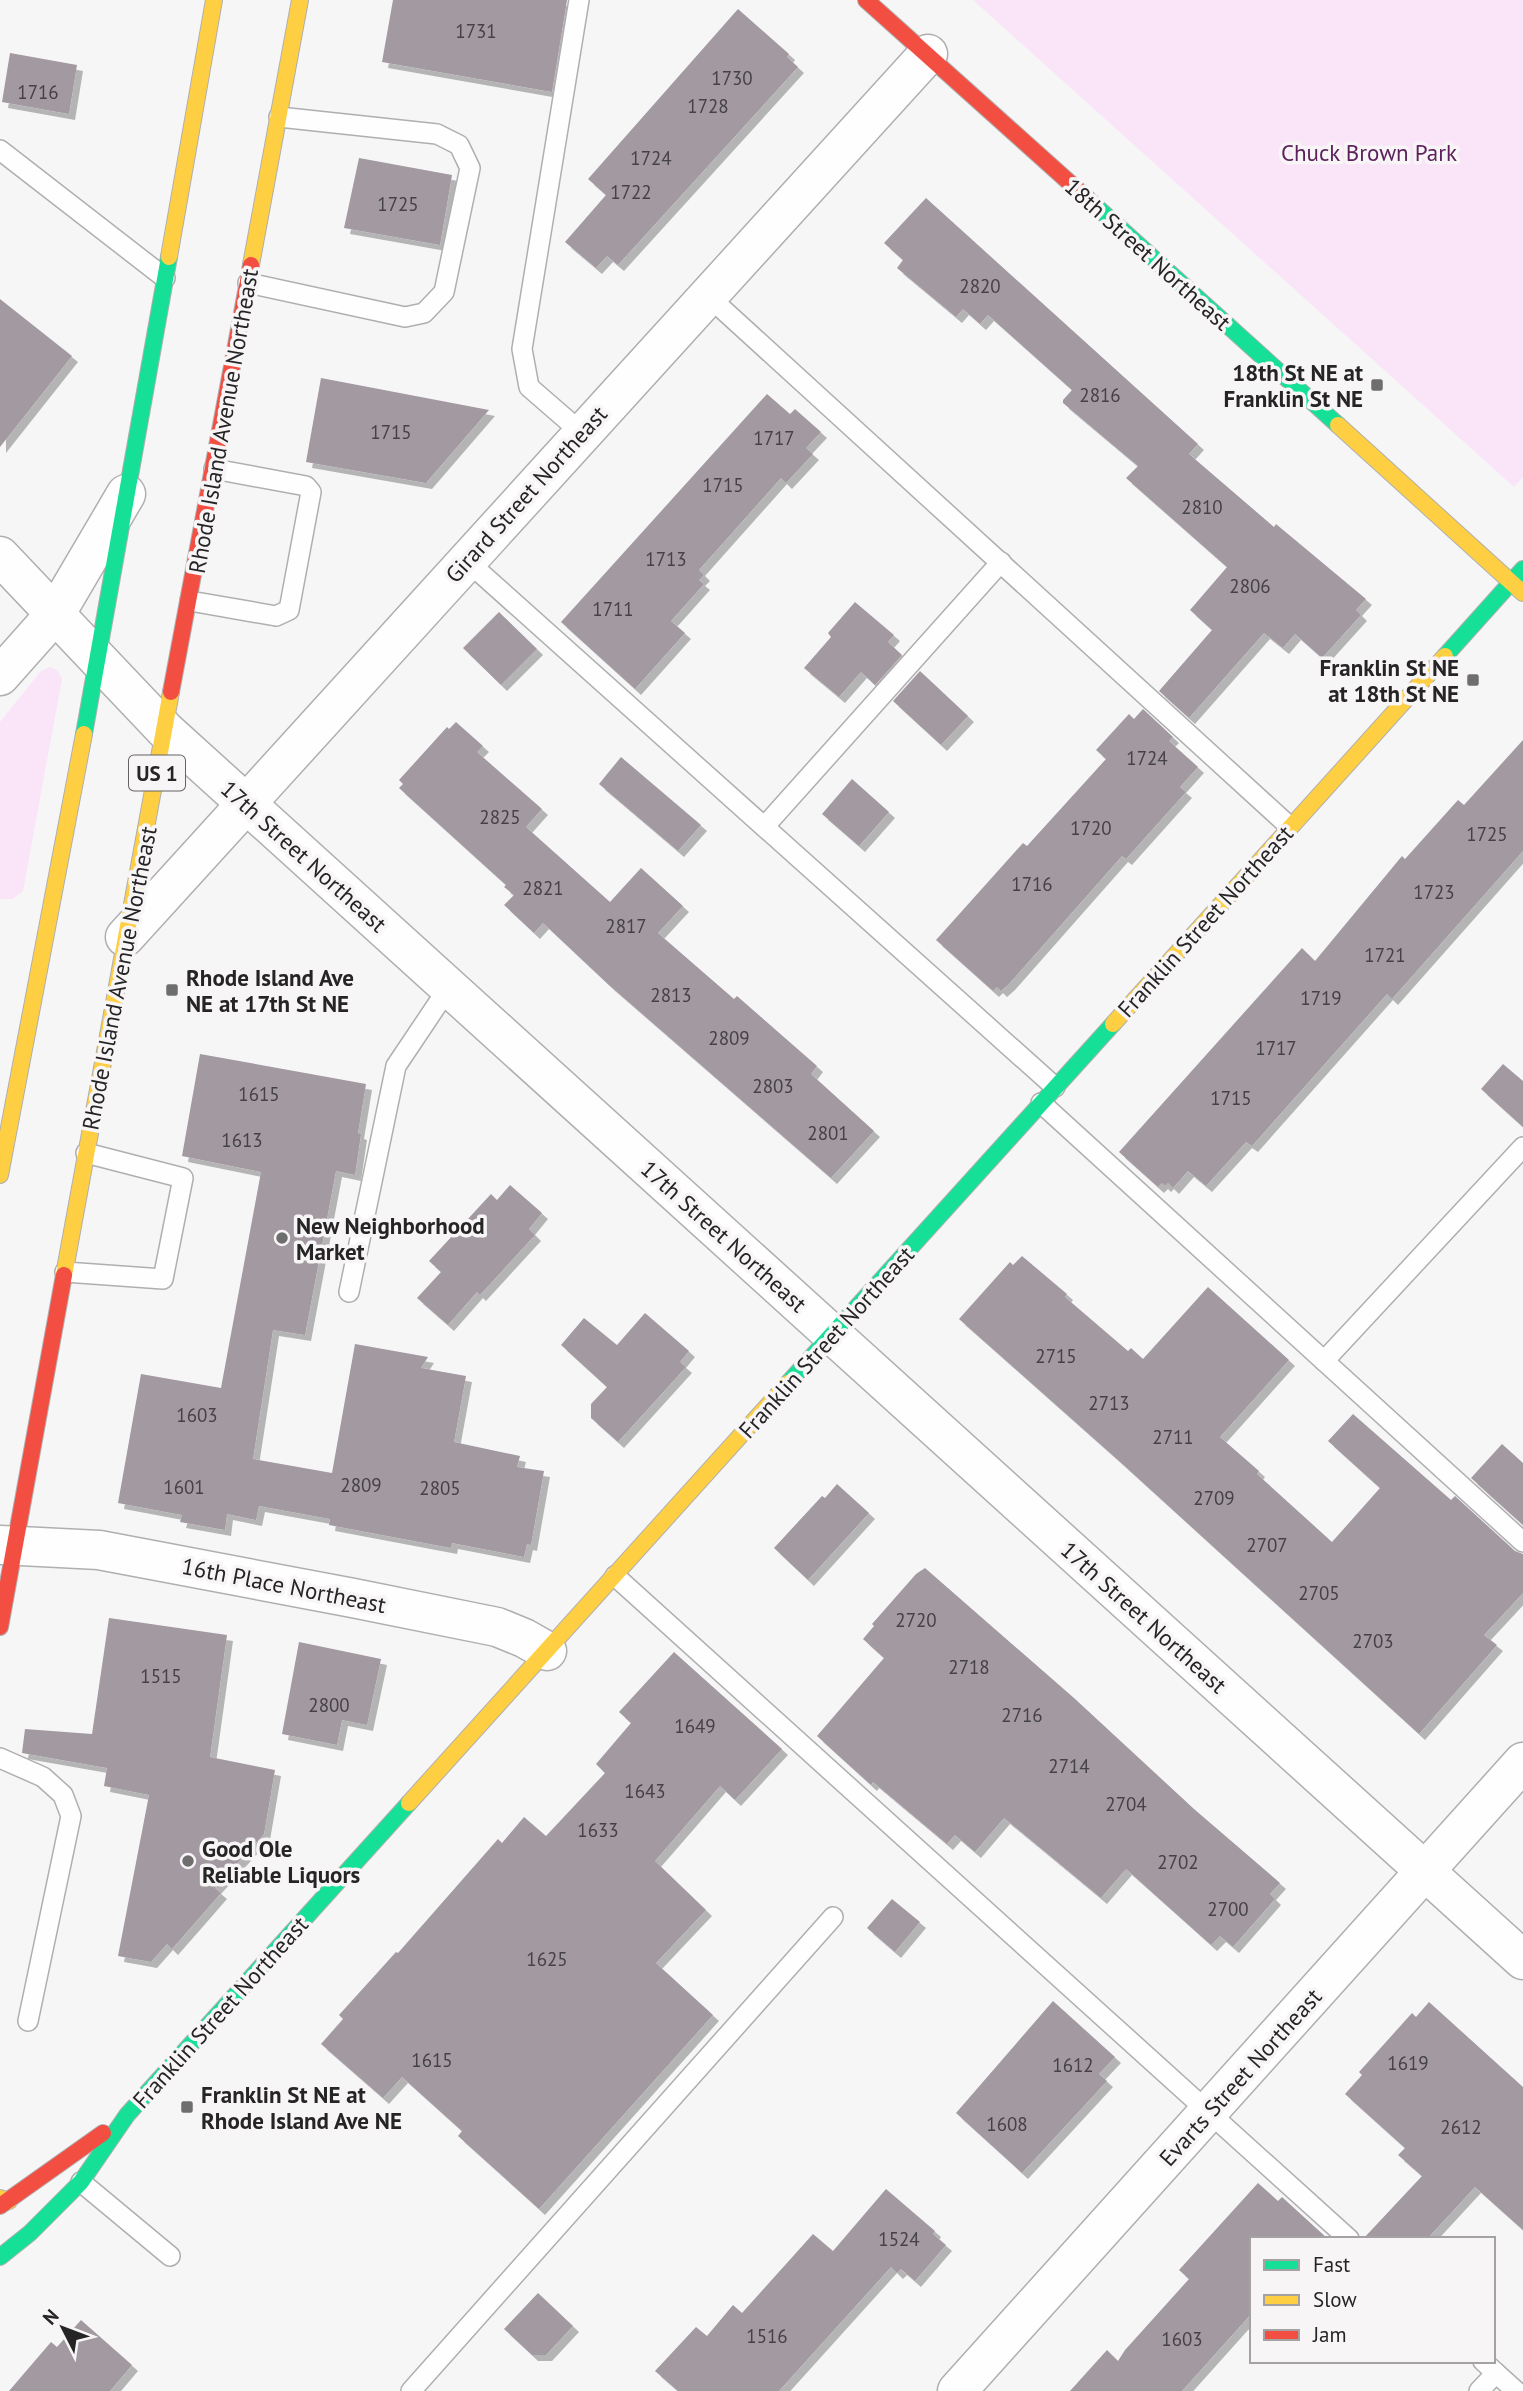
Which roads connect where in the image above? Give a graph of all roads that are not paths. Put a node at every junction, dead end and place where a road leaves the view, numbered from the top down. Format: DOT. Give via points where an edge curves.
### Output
graph roads {
  1 [pos="214,0"];
  2 [pos="300,0"];
  3 [pos="579,0"];
  4 [pos="866,0"];
  5 [pos="928,54"];
  6 [pos="279,117"];
  7 [pos="0,150"];
  8 [pos="164,278"];
  9 [pos="248,283"];
  10 [pos="708,295"];
  11 [pos="582,433"];
  12 [pos="214,469"];
  13 [pos="127,492"];
  14 [pos="0,556"];
  15 [pos="466,560"];
  16 [pos="1001,562"];
  17 [pos="1523,569"];
  18 [pos="1517,588"];
  19 [pos="190,601"];
  20 [pos="56,613"];
  21 [pos="98,659"];
  22 [pos="0,676"];
  23 [pos="166,731"];
  24 [pos="245,803"];
  25 [pos="1289,826"];
  26 [pos="765,827"];
  27 [pos="125,937"];
  28 [pos="449,987"];
  29 [pos="1055,1087"];
  30 [pos="1041,1103"];
  31 [pos="1523,1147"];
  32 [pos="86,1153"];
  33 [pos="0,1175"];
  34 [pos="65,1272"];
  35 [pos="349,1292"];
  36 [pos="832,1335"];
  37 [pos="1324,1361"];
  38 [pos="1523,1542"];
  39 [pos="7,1546"];
  40 [pos="615,1576"];
  41 [pos="0,1626"];
  42 [pos="547,1651"];
  43 [pos="0,1758"];
  44 [pos="1523,1762"];
  45 [pos="1425,1871"];
  46 [pos="833,1917"];
  47 [pos="1523,1960"];
  48 [pos="28,2021"];
  49 [pos="1209,2111"];
  50 [pos="127,2115"];
  51 [pos="81,2182"];
  52 [pos="3,2201"];
  53 [pos="1347,2237"];
  54 [pos="170,2256"];
  55 [pos="0,2257"];
  56 [pos="1489,2367"];
  57 [pos="411,2391"];
  58 [pos="957,2391"];
  59 [pos="1479,2391"];
  60 [pos="1516,2391"];
  1 -- 8 [label="street"];
  2 -- 6 [label="street, Rhode Island Avenue Northeast / US 1"];
  3 -- 11 [label="lane" via="522,349 529,387"];
  4 -- 5 [label="street, 18th Street Northeast"];
  5 -- 10 [label="street, Girard Street Northeast"];
  5 -- 18 [label="street, 18th Street Northeast"];
  6 -- 9 [label="street, Rhode Island Avenue Northeast / US 1"];
  6 -- 9 [label="lane" via="437,134 459,145 470,167 444,292 424,313 405,317"];
  7 -- 8 [label="lane"];
  8 -- 13 [label="street"];
  9 -- 12 [label="street, Rhode Island Avenue Northeast / US 1"];
  10 -- 11 [label="street, Girard Street Northeast"];
  10 -- 16 [label="lane"];
  11 -- 15 [label="street, Girard Street Northeast"];
  12 -- 19 [label="street, Rhode Island Avenue Northeast / US 1"];
  12 -- 19 [label="lane" via="306,486 311,492 304,531 289,610 276,616"];
  13 -- 20 [label="street"];
  13 -- 21 [label="street"];
  14 -- 20 [label="street, 17th Street Northeast"];
  15 -- 24 [label="street, Girard Street Northeast"];
  15 -- 26 [label="lane"];
  16 -- 25 [label="lane"];
  16 -- 26 [label="lane"];
  17 -- 18 [label="street, Franklin Street Northeast"];
  18 -- 25 [label="street, Franklin Street Northeast"];
  19 -- 23 [label="street, Rhode Island Avenue Northeast / US 1"];
  20 -- 21 [label="street, 17th Street Northeast"];
  20 -- 22 [label="street"];
  21 -- 23 [label="street, 17th Street Northeast"];
  21 -- 33 [label="street"];
  23 -- 24 [label="street, 17th Street Northeast"];
  23 -- 27 [label="street, Rhode Island Avenue Northeast / US 1"];
  24 -- 27 [label="street, Girard Street Northeast"];
  24 -- 28 [label="street, 17th Street Northeast"];
  25 -- 29 [label="street, Franklin Street Northeast"];
  26 -- 29 [label="lane"];
  27 -- 32 [label="street, Rhode Island Avenue Northeast / US 1"];
  28 -- 35 [label="lane" via="396,1066"];
  28 -- 36 [label="street, 17th Street Northeast"];
  29 -- 30 [label="street, Franklin Street Northeast"];
  30 -- 36 [label="street, Franklin Street Northeast"];
  30 -- 37 [label="lane"];
  31 -- 37 [label="lane"];
  32 -- 34 [label="street, Rhode Island Avenue Northeast / US 1"];
  32 -- 34 [label="lane" via="183,1178 163,1279"];
  34 -- 39 [label="street, Rhode Island Avenue Northeast / US 1"];
  36 -- 40 [label="street, Franklin Street Northeast"];
  36 -- 45 [label="street, 17th Street Northeast"];
  37 -- 38 [label="lane"];
  39 -- 41 [label="street, Rhode Island Avenue Northeast / US 1"];
  39 -- 42 [label="street, 16th Place Northeast" via="99,1550 433,1613 497,1627"];
  40 -- 42 [label="street, Franklin Street Northeast"];
  40 -- 49 [label="lane"];
  42 -- 50 [label="street, Franklin Street Northeast"];
  43 -- 48 [label="lane" via="43,1777 63,1795 71,1815"];
  44 -- 45 [label="street, Evarts Street Northeast"];
  45 -- 47 [label="street, 17th Street Northeast"];
  45 -- 49 [label="street, Evarts Street Northeast"];
  46 -- 57 [label="lane"];
  49 -- 53 [label="lane"];
  49 -- 58 [label="street, Evarts Street Northeast"];
  50 -- 51 [label="street, Franklin Street Northeast"];
  50 -- 52 [label="street, Franklin Street Northeast"];
  51 -- 54 [label="lane"];
  51 -- 55 [label="street, Franklin Street Northeast"];
  56 -- 59 [label="lane"];
  56 -- 60 [label="lane"];
}
